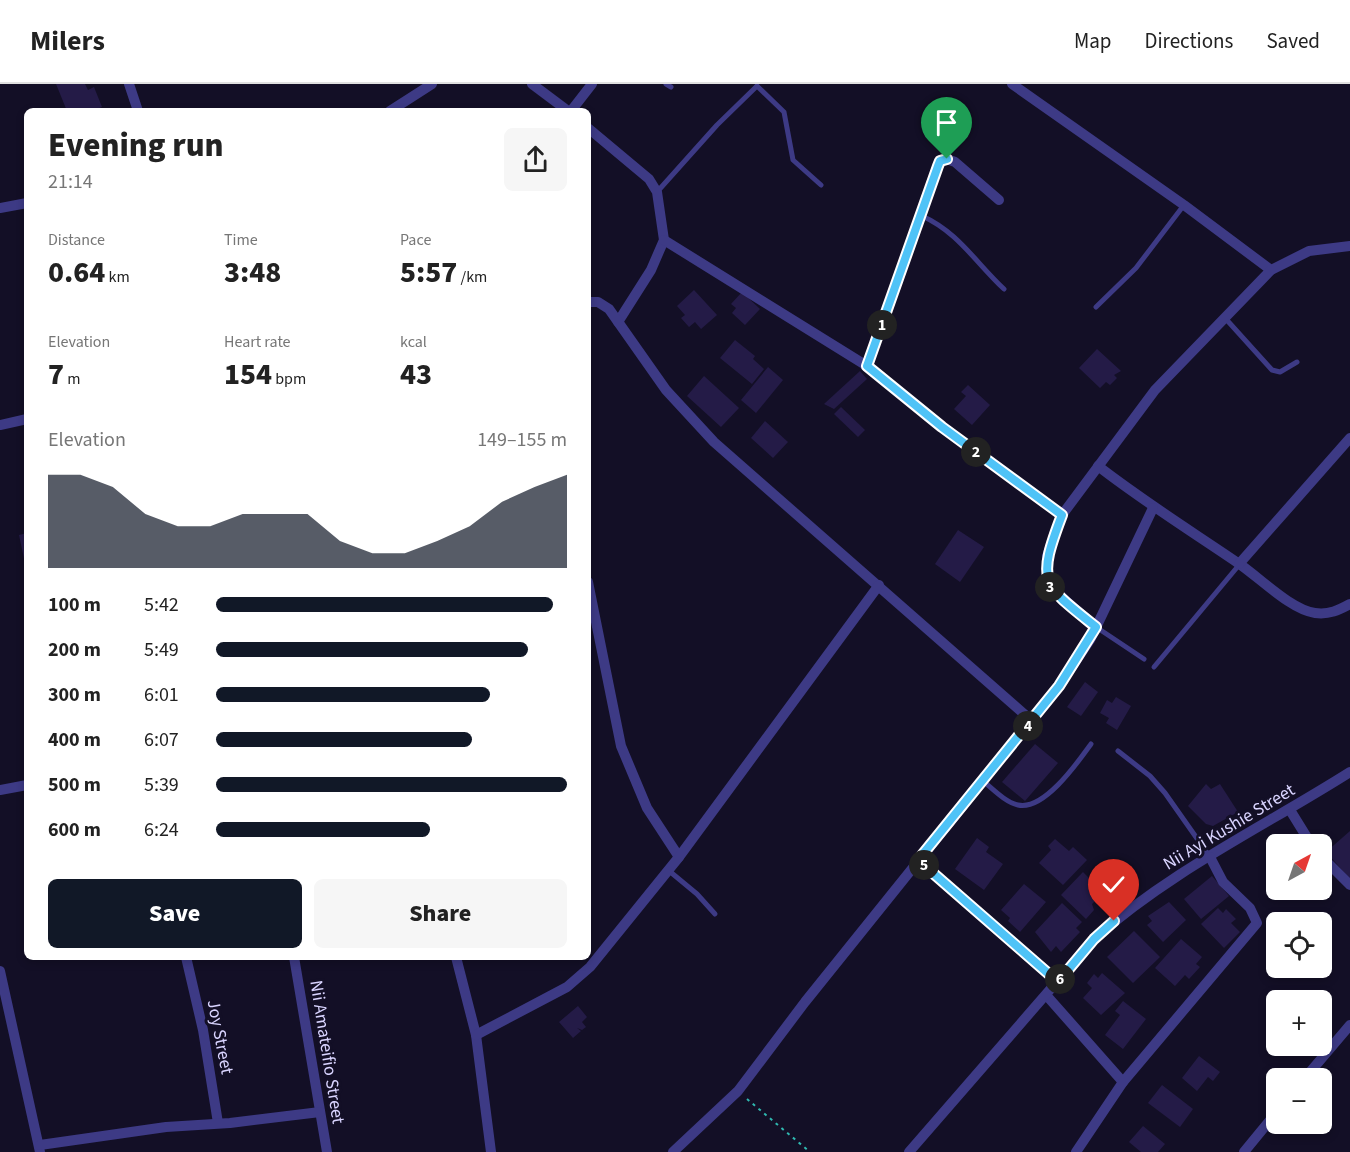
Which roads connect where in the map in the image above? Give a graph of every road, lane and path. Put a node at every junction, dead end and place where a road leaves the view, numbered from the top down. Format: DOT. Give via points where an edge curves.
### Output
graph roads {
  1 [pos="129,84"];
  2 [pos="432,84"];
  3 [pos="532,84"];
  4 [pos="592,84"];
  5 [pos="757,85"];
  6 [pos="1019,86"];
  7 [pos="137,108"];
  8 [pos="395,108"];
  9 [pos="566,108"];
  10 [pos="572,108"];
  11 [pos="591,131"];
  12 [pos="821,185"];
  13 [pos="657,192"];
  14 [pos="999,200"];
  15 [pos="24,204"];
  16 [pos="1184,205"];
  17 [pos="0,208"];
  18 [pos="922,216"];
  19 [pos="664,240"];
  20 [pos="1350,246"];
  21 [pos="1271,270"];
  22 [pos="1004,289"];
  23 [pos="591,302"];
  24 [pos="1096,307"];
  25 [pos="1226,318"];
  26 [pos="618,322"];
  27 [pos="1297,362"];
  28 [pos="867,366"];
  29 [pos="24,420"];
  30 [pos="0,425"];
  31 [pos="1350,438"];
  32 [pos="1098,466"];
  33 [pos="1152,508"];
  34 [pos="1062,515"];
  35 [pos="1239,564"];
  36 [pos="879,585"];
  37 [pos="591,597"];
  38 [pos="1350,604"];
  39 [pos="1096,627"];
  40 [pos="1144,659"];
  41 [pos="1154,667"];
  42 [pos="1032,721"];
  43 [pos="1091,744"];
  44 [pos="1118,751"];
  45 [pos="1350,772"];
  46 [pos="983,781"];
  47 [pos="24,786"];
  48 [pos="0,790"];
  49 [pos="1290,810"];
  50 [pos="1305,834"];
  51 [pos="679,857"];
  52 [pos="1210,857"];
  53 [pos="918,860"];
  54 [pos="1332,868"];
  55 [pos="668,870"];
  56 [pos="1350,885"];
  57 [pos="715,914"];
  58 [pos="187,960"];
  59 [pos="295,960"];
  60 [pos="457,960"];
  61 [pos="0,971"];
  62 [pos="1058,982"];
  63 [pos="1047,996"];
  64 [pos="5,1021"];
  65 [pos="1350,1025"];
  66 [pos="476,1035"];
  67 [pos="1313,1068"];
  68 [pos="1123,1082"];
  69 [pos="738,1091"];
  70 [pos="320,1112"];
  71 [pos="218,1123"];
  72 [pos="1266,1125"];
  73 [pos="40,1148"];
  74 [pos="327,1152"];
  75 [pos="491,1152"];
  76 [pos="673,1152"];
  77 [pos="810,1152"];
  78 [pos="909,1152"];
  79 [pos="1076,1152"];
  80 [pos="1244,1152"];
  1 -- 7 [label="street"];
  2 -- 8 [label="street"];
  3 -- 9 [label="street"];
  4 -- 10 [label="street"];
  5 -- 12 [label="lane" via="784,112 793,160"];
  5 -- 13 [label="lane"];
  6 -- 16 [label="street"];
  11 -- 13 [label="street" via="649,179"];
  13 -- 19 [label="street"];
  14 -- 18 [label="street" via="947,159 940,161"];
  15 -- 17 [label="street"];
  16 -- 21 [label="street"];
  16 -- 24 [label="lane" via="1131,275"];
  18 -- 22 [label="lane" via="946,228"];
  18 -- 28 [label="street"];
  19 -- 26 [label="street" via="651,270"];
  19 -- 28 [label="street"];
  20 -- 21 [label="street" via="1309,251"];
  21 -- 25 [label="street"];
  23 -- 26 [label="street" via="609,309"];
  25 -- 27 [label="lane" via="1272,370 1280,372"];
  25 -- 32 [label="street" via="1155,390"];
  26 -- 36 [label="street" via="666,390 714,442"];
  28 -- 34 [label="street"];
  29 -- 30 [label="street"];
  31 -- 35 [label="street"];
  32 -- 33 [label="street"];
  32 -- 34 [label="street"];
  33 -- 35 [label="street"];
  33 -- 39 [label="street"];
  34 -- 39 [label="street" via="1047,556 1049,586"];
  35 -- 38 [label="street" via="1314,614 1334,613"];
  35 -- 41 [label="lane"];
  36 -- 42 [label="street"];
  36 -- 51 [label="street"];
  37 -- 51 [label="street" via="621,746 646,808"];
  39 -- 40 [label="lane"];
  39 -- 42 [label="street"];
  42 -- 46 [label="street"];
  43 -- 46 [label="lane" via="1068,777 1030,805 1015,804"];
  44 -- 52 [label="lane" via="1166,793"];
  45 -- 49 [label="street, Nii Ayi Kushie Street"];
  46 -- 53 [label="street"];
  47 -- 48 [label="street"];
  49 -- 50 [label="street"];
  49 -- 52 [label="street, Nii Ayi Kushie Street"];
  51 -- 55 [label="street"];
  52 -- 62 [label="street, Nii Ayi Kushie Street" via="1114,921"];
  52 -- 68 [label="street" via="1223,882 1250,908 1257,923"];
  53 -- 62 [label="street"];
  53 -- 69 [label="street"];
  54 -- 56 [label="street"];
  55 -- 57 [label="lane"];
  55 -- 66 [label="street" via="590,967 567,987"];
  58 -- 71 [label="street, Joy Street"];
  59 -- 70 [label="street, Nii Amateifio Street"];
  60 -- 66 [label="street"];
  61 -- 64 [label="street"];
  62 -- 63 [label="street, Nii Ayi Kushie Street"];
  63 -- 68 [label="street"];
  63 -- 78 [label="street, Nii Ayi Kushie Street"];
  64 -- 73 [label="street"];
  65 -- 67 [label="street"];
  66 -- 75 [label="street"];
  68 -- 79 [label="street"];
  69 -- 76 [label="street"];
  69 -- 77 [label="path"];
  70 -- 71 [label="street"];
  70 -- 74 [label="street, Nii Amateifio Street"];
  71 -- 73 [label="street" via="165,1127"];
  72 -- 80 [label="street"];
}
